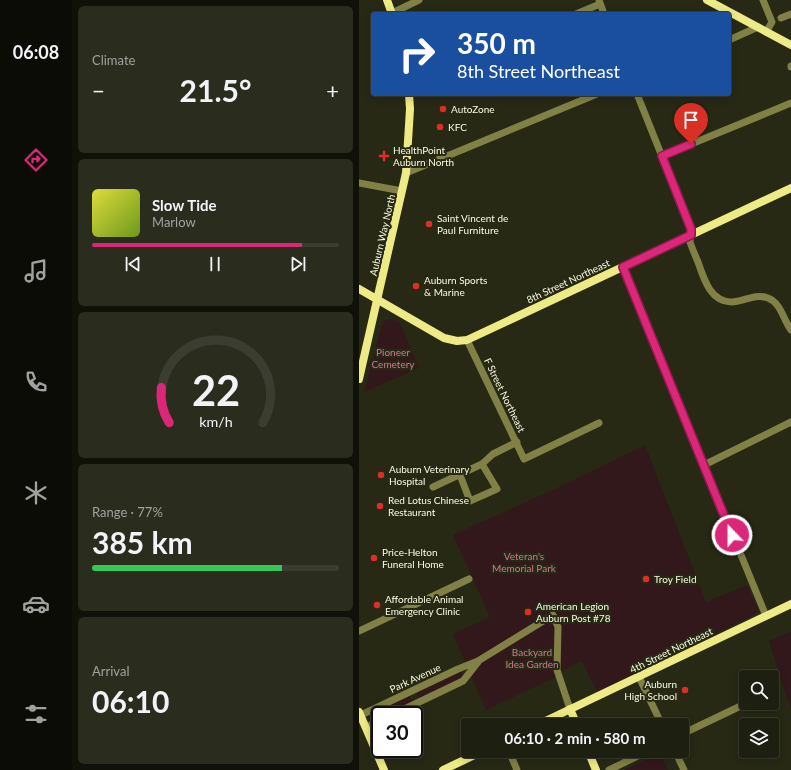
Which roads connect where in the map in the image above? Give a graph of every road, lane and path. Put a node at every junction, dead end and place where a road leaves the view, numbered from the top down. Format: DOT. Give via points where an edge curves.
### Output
graph roads {
  1 [pos="387,0"];
  2 [pos="419,0"];
  3 [pos="707,0"];
  4 [pos="763,0"];
  5 [pos="599,2"];
  6 [pos="392,12"];
  7 [pos="394,12"];
  8 [pos="580,12"];
  9 [pos="603,12"];
  10 [pos="730,12"];
  11 [pos="731,13"];
  12 [pos="791,14"];
  13 [pos="781,18"];
  14 [pos="758,27"];
  15 [pos="766,32"];
  16 [pos="731,39"];
  17 [pos="791,45"];
  18 [pos="409,96"];
  19 [pos="592,96"];
  20 [pos="638,96"];
  21 [pos="791,103"];
  22 [pos="662,156"];
  23 [pos="406,173"];
  24 [pos="359,183"];
  25 [pos="791,188"];
  26 [pos="402,191"];
  27 [pos="691,235"];
  28 [pos="623,267"];
  29 [pos="359,289"];
  30 [pos="378,299"];
  31 [pos="791,330"];
  32 [pos="467,340"];
  33 [pos="359,378"];
  34 [pos="791,422"];
  35 [pos="599,423"];
  36 [pos="517,442"];
  37 [pos="482,464"];
  38 [pos="704,465"];
  39 [pos="459,474"];
  40 [pos="433,487"];
  41 [pos="469,579"];
  42 [pos="791,604"];
  43 [pos="766,616"];
  44 [pos="359,631"];
  45 [pos="478,661"];
  46 [pos="639,677"];
  47 [pos="411,691"];
  48 [pos="416,704"];
  49 [pos="412,706"];
  50 [pos="739,707"];
  51 [pos="570,709"];
  52 [pos="360,713"];
  53 [pos="551,718"];
  54 [pos="574,718"];
  55 [pos="659,718"];
  56 [pos="371,725"];
  57 [pos="366,727"];
  58 [pos="689,731"];
  59 [pos="468,758"];
  60 [pos="512,758"];
  61 [pos="591,758"];
  62 [pos="634,758"];
  63 [pos="678,758"];
  64 [pos="384,770"];
  65 [pos="443,770"];
  66 [pos="517,770"];
  67 [pos="596,770"];
  68 [pos="609,770"];
  69 [pos="684,770"];
  1 -- 6 [label="street"];
  2 -- 7 [label="street"];
  3 -- 10 [label="street"];
  4 -- 15 [label="street" via="771,22"];
  5 -- 8 [label="street"];
  5 -- 9 [label="street"];
  11 -- 14 [label="street"];
  12 -- 13 [label="street"];
  14 -- 15 [label="street"];
  14 -- 16 [label="street"];
  15 -- 17 [label="street"];
  18 -- 23 [label="street, Auburn Way North"];
  19 -- 23 [label="street"];
  20 -- 22 [label="street"];
  21 -- 22 [label="street"];
  22 -- 27 [label="street" via="691,229"];
  23 -- 26 [label="street, Auburn Way North"];
  24 -- 26 [label="street"];
  25 -- 27 [label="street, 8th Street Northeast"];
  26 -- 30 [label="street, Auburn Way North"];
  27 -- 28 [label="street, 8th Street Northeast"];
  27 -- 31 [label="street" via="690,240 705,282 715,296 731,302 757,296 772,300 777,304"];
  28 -- 32 [label="street, 8th Street Northeast"];
  28 -- 38 [label="street"];
  29 -- 30 [label="street, 8th Street Northeast"];
  30 -- 32 [label="street, 8th Street Northeast" via="444,338"];
  30 -- 33 [label="street, Auburn Way North"];
  32 -- 36 [label="street, F Street Northeast"];
  34 -- 38 [label="street"];
  35 -- 36 [label="street, F Street Northeast" via="524,459"];
  36 -- 37 [label="street" via="493,454"];
  37 -- 39 [label="street"];
  37 -- 39 [label="street" via="497,489 471,501"];
  38 -- 43 [label="street"];
  39 -- 40 [label="street"];
  41 -- 44 [label="street"];
  42 -- 43 [label="street, 4th Street Northeast"];
  43 -- 46 [label="street, 4th Street Northeast"];
  45 -- 47 [label="street, Park Avenue"];
  45 -- 48 [label="street, Park Avenue" via="463,681"];
  45 -- 51 [label="street, Park Avenue" via="553,615 558,627 557,670"];
  46 -- 51 [label="street, 4th Street Northeast"];
  46 -- 55 [label="street"];
  47 -- 48 [label="street"];
  47 -- 52 [label="street, Park Avenue"];
  48 -- 49 [label="street, Park Avenue"];
  50 -- 58 [label="street"];
  51 -- 53 [label="street, 4th Street Northeast"];
  51 -- 54 [label="street"];
  52 -- 57 [label="street"];
  56 -- 57 [label="street"];
  57 -- 64 [label="street"];
  59 -- 65 [label="street"];
  60 -- 66 [label="street"];
  61 -- 67 [label="street"];
  62 -- 68 [label="street"];
  63 -- 69 [label="street"];
}
